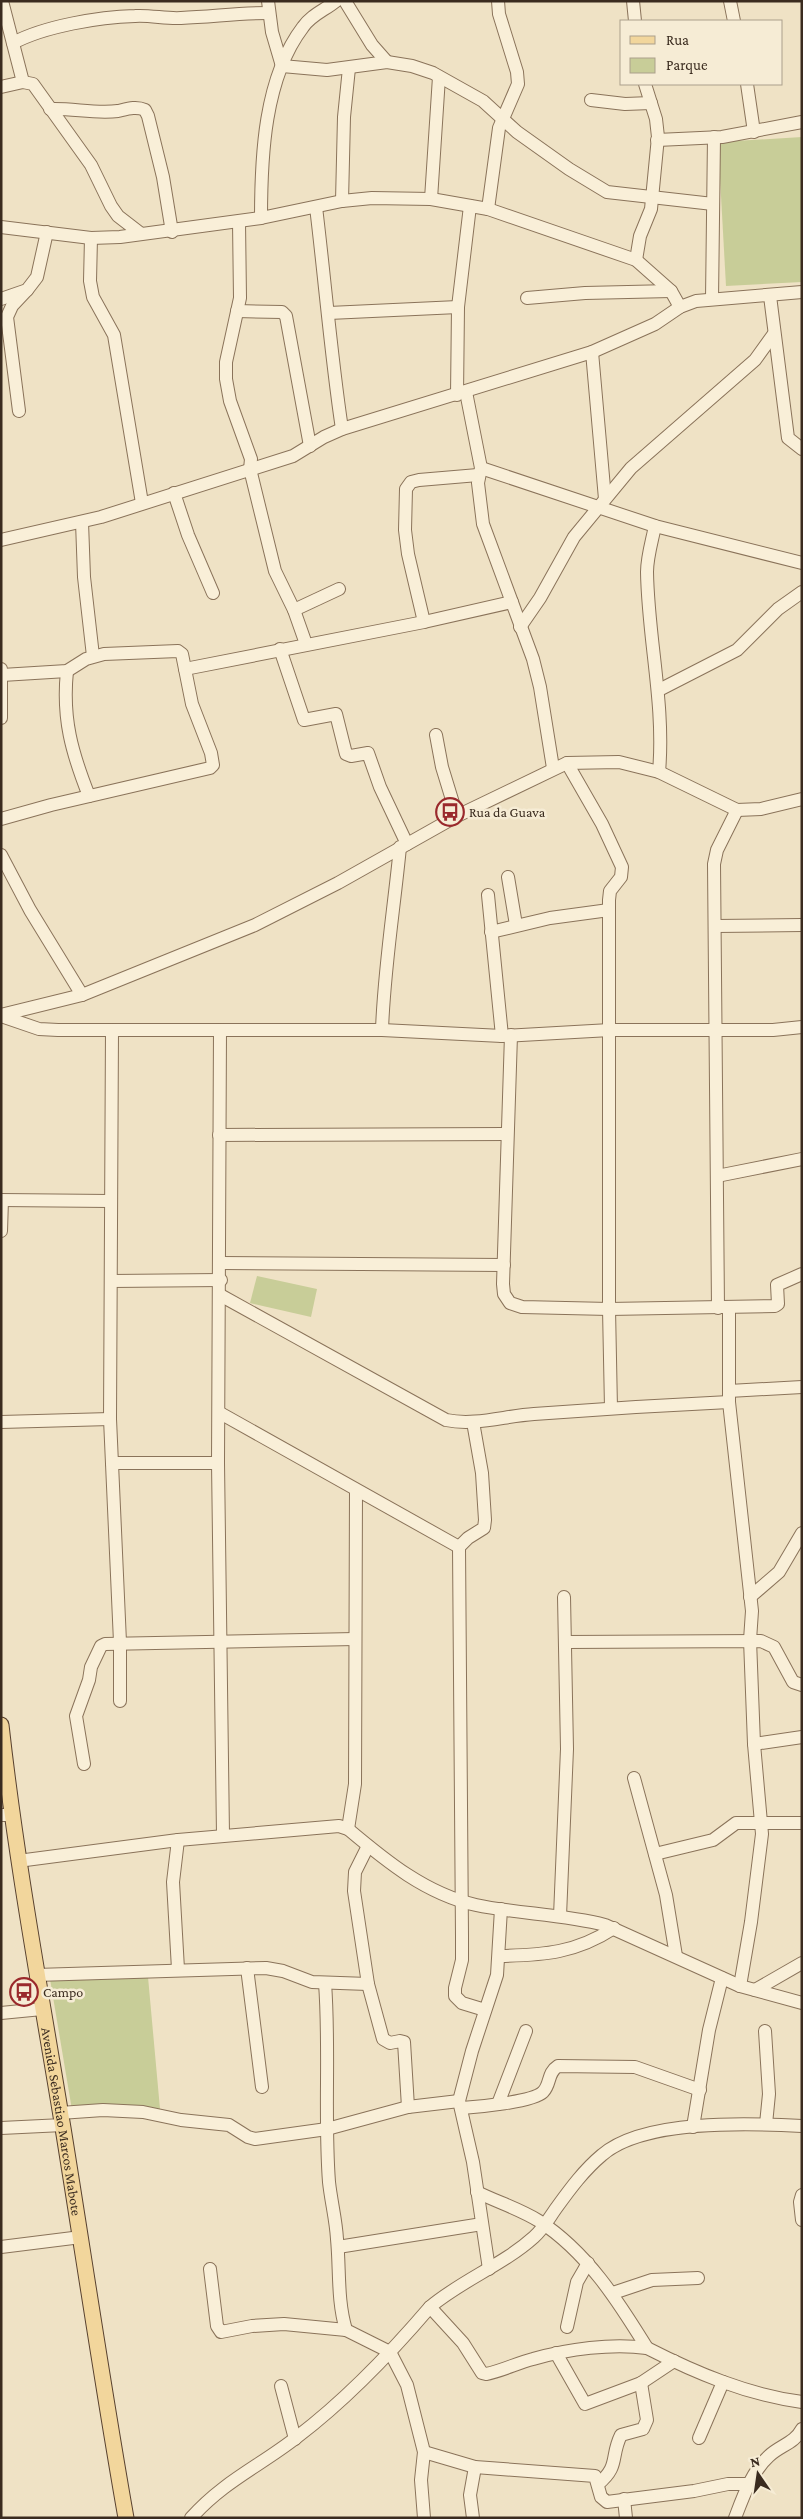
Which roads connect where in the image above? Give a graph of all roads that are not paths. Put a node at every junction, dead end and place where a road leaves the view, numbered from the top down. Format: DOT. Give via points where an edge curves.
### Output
graph roads {
  1 [pos="2,1"];
  2 [pos="336,1"];
  3 [pos="345,1"];
  4 [pos="498,1"];
  5 [pos="634,1"];
  6 [pos="730,1"];
  7 [pos="268,7"];
  8 [pos="634,20"];
  9 [pos="734,20"];
  10 [pos="13,43"];
  11 [pos="387,62"];
  12 [pos="282,66"];
  13 [pos="349,68"];
  14 [pos="439,76"];
  15 [pos="22,82"];
  16 [pos="645,85"];
  17 [pos="748,85"];
  18 [pos="1,87"];
  19 [pos="591,100"];
  20 [pos="651,103"];
  21 [pos="50,109"];
  22 [pos="502,117"];
  23 [pos="802,122"];
  24 [pos="754,132"];
  25 [pos="714,137"];
  26 [pos="657,140"];
  27 [pos="652,196"];
  28 [pos="431,199"];
  29 [pos="342,201"];
  30 [pos="713,204"];
  31 [pos="470,206"];
  32 [pos="316,207"];
  33 [pos="488,209"];
  34 [pos="261,218"];
  35 [pos="239,222"];
  36 [pos="1,227"];
  37 [pos="47,232"];
  38 [pos="172,232"];
  39 [pos="140,234"];
  40 [pos="91,238"];
  41 [pos="636,260"];
  42 [pos="27,290"];
  43 [pos="671,291"];
  44 [pos="802,292"];
  45 [pos="770,296"];
  46 [pos="527,298"];
  47 [pos="712,299"];
  48 [pos="1,300"];
  49 [pos="458,307"];
  50 [pos="680,307"];
  51 [pos="237,311"];
  52 [pos="329,313"];
  53 [pos="773,335"];
  54 [pos="592,352"];
  55 [pos="462,394"];
  56 [pos="19,411"];
  57 [pos="342,429"];
  58 [pos="310,446"];
  59 [pos="802,449"];
  60 [pos="250,469"];
  61 [pos="480,471"];
  62 [pos="174,493"];
  63 [pos="602,502"];
  64 [pos="142,503"];
  65 [pos="82,522"];
  66 [pos="655,526"];
  67 [pos="1,540"];
  68 [pos="802,564"];
  69 [pos="339,589"];
  70 [pos="802,592"];
  71 [pos="213,593"];
  72 [pos="512,602"];
  73 [pos="294,610"];
  74 [pos="424,622"];
  75 [pos="520,627"];
  76 [pos="306,644"];
  77 [pos="280,649"];
  78 [pos="93,656"];
  79 [pos="1,668"];
  80 [pos="186,669"];
  81 [pos="67,671"];
  82 [pos="2,675"];
  83 [pos="659,690"];
  84 [pos="1,718"];
  85 [pos="436,735"];
  86 [pos="567,764"];
  87 [pos="554,768"];
  88 [pos="659,772"];
  89 [pos="89,796"];
  90 [pos="802,799"];
  91 [pos="737,810"];
  92 [pos="457,816"];
  93 [pos="1,819"];
  94 [pos="403,846"];
  95 [pos="1,855"];
  96 [pos="508,877"];
  97 [pos="488,895"];
  98 [pos="609,910"];
  99 [pos="516,925"];
  100 [pos="716,926"];
  101 [pos="802,926"];
  102 [pos="491,932"];
  103 [pos="82,995"];
  104 [pos="1,1016"];
  105 [pos="802,1027"];
  106 [pos="112,1030"];
  107 [pos="220,1030"];
  108 [pos="382,1030"];
  109 [pos="610,1030"];
  110 [pos="716,1030"];
  111 [pos="507,1036"];
  112 [pos="506,1134"];
  113 [pos="219,1135"];
  114 [pos="802,1159"];
  115 [pos="717,1176"];
  116 [pos="2,1200"];
  117 [pos="110,1201"];
  118 [pos="1,1231"];
  119 [pos="220,1263"];
  120 [pos="504,1265"];
  121 [pos="802,1274"];
  122 [pos="221,1280"];
  123 [pos="111,1281"];
  124 [pos="220,1295"];
  125 [pos="724,1307"];
  126 [pos="609,1309"];
  127 [pos="801,1388"];
  128 [pos="729,1397"];
  129 [pos="611,1408"];
  130 [pos="220,1413"];
  131 [pos="110,1419"];
  132 [pos="1,1422"];
  133 [pos="473,1422"];
  134 [pos="112,1463"];
  135 [pos="218,1463"];
  136 [pos="356,1491"];
  137 [pos="802,1533"];
  138 [pos="459,1547"];
  139 [pos="564,1597"];
  140 [pos="750,1598"];
  141 [pos="355,1639"];
  142 [pos="750,1640"];
  143 [pos="120,1642"];
  144 [pos="220,1642"];
  145 [pos="566,1642"];
  146 [pos="802,1685"];
  147 [pos="120,1701"];
  148 [pos="1,1725"];
  149 [pos="802,1737"];
  150 [pos="754,1744"];
  151 [pos="84,1764"];
  152 [pos="634,1778"];
  153 [pos="7,1815"];
  154 [pos="762,1823"];
  155 [pos="802,1823"];
  156 [pos="348,1829"];
  157 [pos="223,1835"];
  158 [pos="178,1840"];
  159 [pos="368,1846"];
  160 [pos="655,1854"];
  161 [pos="18,1861"];
  162 [pos="461,1901"];
  163 [pos="501,1909"];
  164 [pos="560,1916"];
  165 [pos="614,1928"];
  166 [pos="500,1956"];
  167 [pos="676,1956"];
  168 [pos="802,1963"];
  169 [pos="247,1968"];
  170 [pos="178,1969"];
  171 [pos="36,1975"];
  172 [pos="722,1978"];
  173 [pos="325,1983"];
  174 [pos="368,1984"];
  175 [pos="740,1986"];
  176 [pos="755,1990"];
  177 [pos="802,2003"];
  178 [pos="42,2009"];
  179 [pos="484,2010"];
  180 [pos="1,2013"];
  181 [pos="526,2031"];
  182 [pos="765,2031"];
  183 [pos="262,2088"];
  184 [pos="700,2090"];
  185 [pos="498,2104"];
  186 [pos="460,2105"];
  187 [pos="408,2107"];
  188 [pos="61,2119"];
  189 [pos="766,2124"];
  190 [pos="802,2126"];
  191 [pos="693,2127"];
  192 [pos="1,2128"];
  193 [pos="328,2129"];
  194 [pos="477,2192"];
  195 [pos="802,2195"];
  196 [pos="802,2220"];
  197 [pos="482,2224"];
  198 [pos="545,2226"];
  199 [pos="81,2238"];
  200 [pos="1,2247"];
  201 [pos="338,2247"];
  202 [pos="588,2263"];
  203 [pos="489,2268"];
  204 [pos="210,2269"];
  205 [pos="698,2278"];
  206 [pos="613,2293"];
  207 [pos="430,2307"];
  208 [pos="567,2327"];
  209 [pos="346,2330"];
  210 [pos="647,2348"];
  211 [pos="390,2352"];
  212 [pos="556,2353"];
  213 [pos="674,2361"];
  214 [pos="723,2382"];
  215 [pos="641,2383"];
  216 [pos="281,2386"];
  217 [pos="802,2402"];
  218 [pos="802,2429"];
  219 [pos="699,2438"];
  220 [pos="295,2439"];
  221 [pos="424,2452"];
  222 [pos="475,2467"];
  223 [pos="598,2484"];
  224 [pos="750,2484"];
  225 [pos="624,2499"];
  226 [pos="126,2518"];
  227 [pos="191,2518"];
  228 [pos="424,2518"];
  229 [pos="473,2518"];
  230 [pos="626,2518"];
  231 [pos="735,2518"];
  1 -- 10 [label="street"];
  2 -- 12 [label="street" via="303,26"];
  3 -- 11 [label="street" via="372,45"];
  4 -- 22 [label="street" via="518,78"];
  5 -- 8 [label="street"];
  6 -- 9 [label="street"];
  7 -- 10 [label="street" via="178,18 114,18 36,33"];
  7 -- 12 [label="street"];
  10 -- 15 [label="street"];
  11 -- 13 [label="street"];
  11 -- 14 [label="street" via="412,66"];
  12 -- 13 [label="street" via="327,70"];
  12 -- 34 [label="street" via="265,132"];
  13 -- 29 [label="street"];
  14 -- 22 [label="street" via="483,101"];
  14 -- 28 [label="street"];
  15 -- 18 [label="street"];
  15 -- 21 [label="street" via="33,84"];
  16 -- 20 [label="street"];
  17 -- 24 [label="street"];
  19 -- 20 [label="street"];
  20 -- 26 [label="street" via="658,128"];
  21 -- 38 [label="street" via="145,110 163,177"];
  21 -- 39 [label="street" via="90,165 114,211"];
  22 -- 27 [label="street" via="517,132 592,184 616,194"];
  22 -- 33 [label="street"];
  23 -- 24 [label="street"];
  24 -- 25 [label="street"];
  25 -- 26 [label="street"];
  25 -- 30 [label="street"];
  26 -- 27 [label="street"];
  27 -- 30 [label="street"];
  27 -- 41 [label="street"];
  28 -- 29 [label="street"];
  28 -- 31 [label="street"];
  29 -- 32 [label="street"];
  30 -- 47 [label="street"];
  31 -- 33 [label="street"];
  31 -- 49 [label="street"];
  32 -- 34 [label="street"];
  32 -- 52 [label="street"];
  33 -- 41 [label="street"];
  34 -- 35 [label="street"];
  35 -- 38 [label="street"];
  35 -- 51 [label="street" via="241,259"];
  36 -- 37 [label="street"];
  37 -- 40 [label="street"];
  37 -- 42 [label="street" via="42,263"];
  38 -- 39 [label="street"];
  39 -- 40 [label="street"];
  40 -- 64 [label="street" via="93,297 114,335"];
  41 -- 43 [label="street"];
  42 -- 48 [label="street"];
  42 -- 56 [label="street" via="12,306 7,317"];
  43 -- 46 [label="street"];
  43 -- 50 [label="street"];
  44 -- 45 [label="street"];
  45 -- 47 [label="street"];
  45 -- 53 [label="street"];
  47 -- 50 [label="street"];
  49 -- 52 [label="street"];
  49 -- 55 [label="street"];
  50 -- 54 [label="street" via="655,324"];
  51 -- 58 [label="street" via="282,312 286,316"];
  51 -- 60 [label="street" via="226,379 251,459"];
  52 -- 57 [label="street"];
  53 -- 59 [label="street" via="788,438"];
  53 -- 63 [label="street" via="754,360 658,443"];
  54 -- 55 [label="street"];
  54 -- 63 [label="street"];
  55 -- 57 [label="street"];
  55 -- 61 [label="street"];
  57 -- 58 [label="street"];
  58 -- 60 [label="street" via="292,456"];
  60 -- 62 [label="street"];
  60 -- 73 [label="street" via="275,571"];
  61 -- 63 [label="street"];
  61 -- 72 [label="street" via="483,524"];
  61 -- 74 [label="street" via="419,480 411,482 406,489 408,554"];
  62 -- 64 [label="street"];
  62 -- 71 [label="street"];
  63 -- 66 [label="street"];
  63 -- 75 [label="street" via="574,537"];
  64 -- 65 [label="street"];
  65 -- 67 [label="street"];
  65 -- 78 [label="street" via="84,577"];
  66 -- 68 [label="street"];
  66 -- 83 [label="street" via="647,571"];
  69 -- 73 [label="street"];
  70 -- 83 [label="street" via="778,609 736,650"];
  72 -- 74 [label="street"];
  72 -- 75 [label="street"];
  73 -- 76 [label="street"];
  74 -- 76 [label="street"];
  75 -- 87 [label="street" via="540,687"];
  76 -- 77 [label="street"];
  77 -- 80 [label="street"];
  77 -- 94 [label="street" via="304,720 336,714 346,754 368,753"];
  78 -- 80 [label="street" via="178,651"];
  78 -- 81 [label="street"];
  79 -- 82 [label="street"];
  80 -- 89 [label="street" via="192,704 213,765"];
  81 -- 82 [label="street"];
  81 -- 89 [label="street" via="70,740"];
  82 -- 84 [label="street"];
  83 -- 88 [label="street"];
  85 -- 92 [label="street"];
  86 -- 87 [label="street"];
  86 -- 88 [label="street" via="619,762"];
  86 -- 98 [label="street" via="598,816 622,867 621,877 610,891"];
  87 -- 92 [label="street"];
  88 -- 91 [label="street"];
  89 -- 93 [label="street"];
  90 -- 91 [label="street" via="761,809"];
  91 -- 100 [label="street" via="717,850 714,864"];
  92 -- 94 [label="street"];
  94 -- 103 [label="street" via="255,926"];
  94 -- 108 [label="street" via="383,980"];
  95 -- 103 [label="street"];
  96 -- 99 [label="street"];
  97 -- 102 [label="street"];
  98 -- 99 [label="street"];
  98 -- 109 [label="street"];
  99 -- 102 [label="street"];
  100 -- 101 [label="street"];
  100 -- 110 [label="street"];
  102 -- 111 [label="street"];
  103 -- 104 [label="street"];
  104 -- 106 [label="street" via="39,1029"];
  105 -- 110 [label="street"];
  106 -- 107 [label="street"];
  106 -- 117 [label="street"];
  107 -- 108 [label="street"];
  107 -- 113 [label="street"];
  108 -- 111 [label="street"];
  109 -- 110 [label="street"];
  109 -- 111 [label="street"];
  109 -- 126 [label="street"];
  110 -- 115 [label="street"];
  111 -- 112 [label="street"];
  112 -- 113 [label="street"];
  112 -- 120 [label="street"];
  113 -- 119 [label="street"];
  114 -- 115 [label="street"];
  115 -- 125 [label="street"];
  116 -- 117 [label="street"];
  116 -- 118 [label="street"];
  117 -- 123 [label="street"];
  119 -- 120 [label="street"];
  119 -- 122 [label="street"];
  120 -- 126 [label="street" via="504,1294 510,1303 522,1307"];
  121 -- 125 [label="street" via="777,1285 776,1305"];
  122 -- 123 [label="street"];
  122 -- 124 [label="street"];
  123 -- 131 [label="street"];
  124 -- 130 [label="street"];
  124 -- 133 [label="street" via="446,1420"];
  125 -- 126 [label="street"];
  125 -- 128 [label="street"];
  126 -- 129 [label="street"];
  127 -- 128 [label="street"];
  128 -- 129 [label="street"];
  128 -- 140 [label="street"];
  129 -- 133 [label="street"];
  130 -- 135 [label="street"];
  130 -- 136 [label="street"];
  131 -- 132 [label="street"];
  131 -- 134 [label="street"];
  133 -- 138 [label="street" via="482,1473 485,1520 484,1528"];
  134 -- 135 [label="street"];
  134 -- 143 [label="street"];
  135 -- 144 [label="street"];
  136 -- 138 [label="street"];
  136 -- 141 [label="street"];
  137 -- 140 [label="street" via="779,1572"];
  138 -- 162 [label="street"];
  139 -- 145 [label="street"];
  140 -- 142 [label="street"];
  141 -- 144 [label="street"];
  141 -- 156 [label="street" via="355,1784"];
  142 -- 145 [label="street"];
  142 -- 146 [label="street" via="761,1640 774,1647 793,1682"];
  142 -- 150 [label="street"];
  143 -- 144 [label="street"];
  143 -- 147 [label="street"];
  143 -- 151 [label="street" via="101,1646 77,1708 76,1723"];
  144 -- 157 [label="street"];
  145 -- 164 [label="street" via="567,1749"];
  148 -- 153 [label="main road, Avenida Sebastiao Marcos Mabote"];
  149 -- 150 [label="street"];
  150 -- 154 [label="street"];
  152 -- 160 [label="street"];
  153 -- 161 [label="main road, Avenida Sebastiao Marcos Mabote"];
  154 -- 155 [label="street"];
  154 -- 160 [label="street" via="736,1823 713,1840"];
  154 -- 175 [label="street"];
  156 -- 157 [label="street" via="330,1826"];
  156 -- 159 [label="street"];
  157 -- 158 [label="street"];
  158 -- 161 [label="street"];
  158 -- 170 [label="street" via="173,1882"];
  159 -- 162 [label="street" via="399,1870"];
  159 -- 174 [label="street" via="354,1878"];
  160 -- 167 [label="street" via="672,1920"];
  161 -- 171 [label="main road, Avenida Sebastiao Marcos Mabote"];
  162 -- 163 [label="street"];
  162 -- 179 [label="street" via="462,1960 454,1988 455,1996 462,2003"];
  163 -- 164 [label="street"];
  163 -- 166 [label="street"];
  164 -- 165 [label="street"];
  165 -- 166 [label="street" via="573,1949"];
  165 -- 167 [label="street"];
  166 -- 179 [label="street" via="497,1975"];
  167 -- 172 [label="street"];
  168 -- 176 [label="street"];
  169 -- 170 [label="street"];
  169 -- 173 [label="street" via="283,1971 304,1980"];
  169 -- 183 [label="street"];
  170 -- 171 [label="street"];
  171 -- 178 [label="main road, Avenida Sebastiao Marcos Mabote"];
  172 -- 175 [label="street"];
  172 -- 184 [label="street" via="709,2030"];
  173 -- 174 [label="street"];
  173 -- 193 [label="street"];
  174 -- 187 [label="street" via="383,2039 390,2043 404,2042"];
  175 -- 176 [label="street"];
  176 -- 177 [label="street"];
  178 -- 180 [label="street"];
  178 -- 188 [label="main road, Avenida Sebastiao Marcos Mabote"];
  179 -- 186 [label="street"];
  181 -- 185 [label="street"];
  182 -- 189 [label="street" via="769,2094"];
  184 -- 185 [label="street" via="636,2067 558,2066 551,2072 543,2092"];
  184 -- 191 [label="street"];
  185 -- 186 [label="street"];
  186 -- 187 [label="street"];
  186 -- 194 [label="street"];
  187 -- 193 [label="street"];
  188 -- 192 [label="street"];
  188 -- 193 [label="street" via="103,2110 143,2112 229,2125 255,2139"];
  188 -- 199 [label="main road, Avenida Sebastiao Marcos Mabote"];
  189 -- 190 [label="street"];
  189 -- 191 [label="street"];
  191 -- 198 [label="street" via="642,2136 612,2148 572,2187"];
  193 -- 201 [label="street" via="329,2182"];
  194 -- 197 [label="street"];
  194 -- 198 [label="street" via="531,2216"];
  195 -- 196 [label="street"];
  197 -- 201 [label="street"];
  197 -- 203 [label="street"];
  198 -- 202 [label="street"];
  198 -- 203 [label="street" via="521,2248"];
  199 -- 200 [label="street"];
  199 -- 226 [label="main road, Avenida Sebastiao Marcos Mabote"];
  201 -- 209 [label="street" via="338,2280"];
  202 -- 206 [label="street"];
  202 -- 208 [label="street" via="577,2282"];
  203 -- 207 [label="street" via="454,2288"];
  204 -- 209 [label="street" via="217,2326 221,2332 284,2324"];
  205 -- 206 [label="street" via="652,2280"];
  206 -- 210 [label="street"];
  207 -- 211 [label="street"];
  207 -- 212 [label="street" via="463,2342 482,2373"];
  209 -- 211 [label="street"];
  210 -- 212 [label="street" via="608,2347"];
  210 -- 213 [label="street"];
  211 -- 220 [label="street" via="341,2402"];
  211 -- 221 [label="street" via="408,2390"];
  212 -- 215 [label="street" via="585,2404"];
  213 -- 214 [label="street"];
  213 -- 215 [label="street"];
  214 -- 217 [label="street" via="772,2397"];
  214 -- 219 [label="street"];
  215 -- 223 [label="street" via="647,2420 643,2430 621,2435 614,2448 614,2466 610,2475"];
  216 -- 220 [label="street"];
  218 -- 224 [label="street" via="798,2436 760,2464"];
  220 -- 227 [label="street" via="232,2481"];
  221 -- 222 [label="street"];
  221 -- 228 [label="street" via="421,2480"];
  222 -- 223 [label="street" via="589,2475 594,2476"];
  222 -- 229 [label="street" via="470,2495"];
  223 -- 225 [label="street" via="603,2501"];
  224 -- 225 [label="street" via="728,2484"];
  224 -- 231 [label="street"];
  225 -- 230 [label="street"];
}
